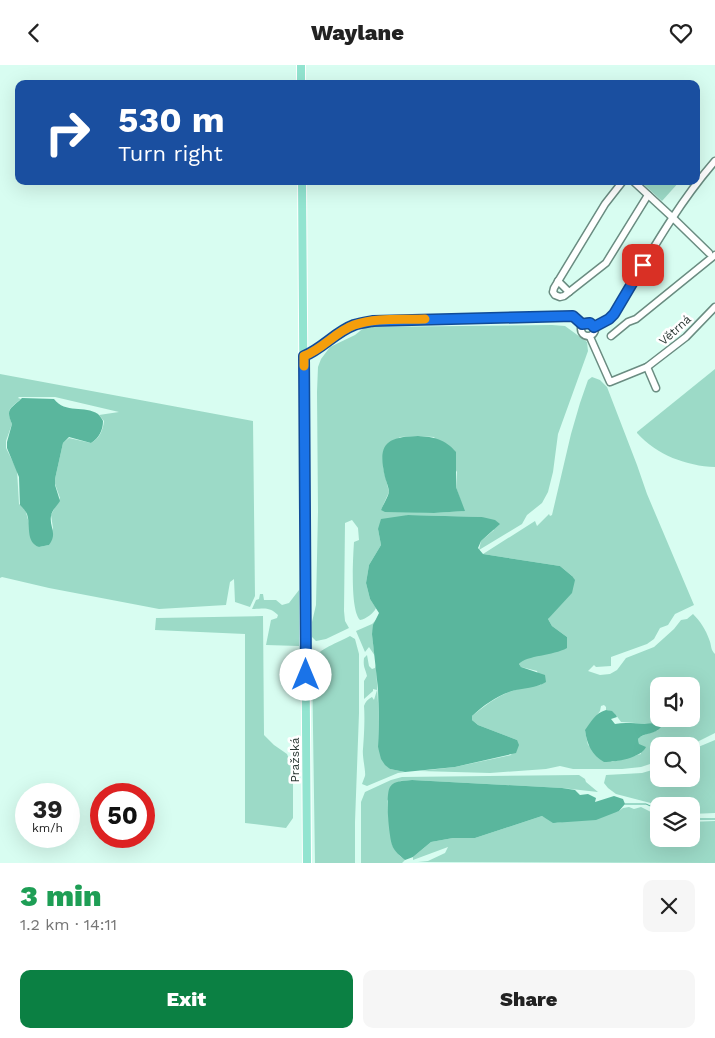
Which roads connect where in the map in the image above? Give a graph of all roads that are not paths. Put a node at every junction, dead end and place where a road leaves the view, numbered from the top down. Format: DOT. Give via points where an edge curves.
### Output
graph roads {
  1 [pos="301,65"];
  2 [pos="301,80"];
  3 [pos="715,161"];
  4 [pos="700,178"];
  5 [pos="302,185"];
  6 [pos="620,185"];
  7 [pos="637,185"];
  8 [pos="695,185"];
  9 [pos="648,195"];
  10 [pos="672,217"];
  11 [pos="712,254"];
  12 [pos="558,281"];
  13 [pos="569,291"];
  14 [pos="715,307"];
  15 [pos="582,324"];
  16 [pos="594,327"];
  17 [pos="611,336"];
  18 [pos="590,337"];
  19 [pos="304,356"];
  20 [pos="647,367"];
  21 [pos="656,388"];
  22 [pos="308,863"];
  1 -- 2 [label="main road"];
  3 -- 4 [label="street"];
  5 -- 19 [label="main road, Pražská"];
  6 -- 12 [label="street"];
  7 -- 9 [label="street"];
  8 -- 10 [label="street"];
  9 -- 10 [label="street"];
  9 -- 13 [label="street" via="606,263"];
  10 -- 11 [label="street"];
  10 -- 16 [label="street" via="614,314"];
  11 -- 17 [label="street" via="636,319"];
  12 -- 13 [label="street"];
  12 -- 13 [label="street" via="553,290 556,295 562,297"];
  14 -- 20 [label="street, Větrná" via="686,337"];
  15 -- 16 [label="street" via="590,323"];
  15 -- 18 [label="street" via="582,334"];
  15 -- 19 [label="street" via="573,316 373,321 354,325"];
  16 -- 18 [label="street"];
  18 -- 20 [label="street, Větrná" via="610,382"];
  19 -- 22 [label="main road, Pražská"];
  20 -- 21 [label="street"];
}
